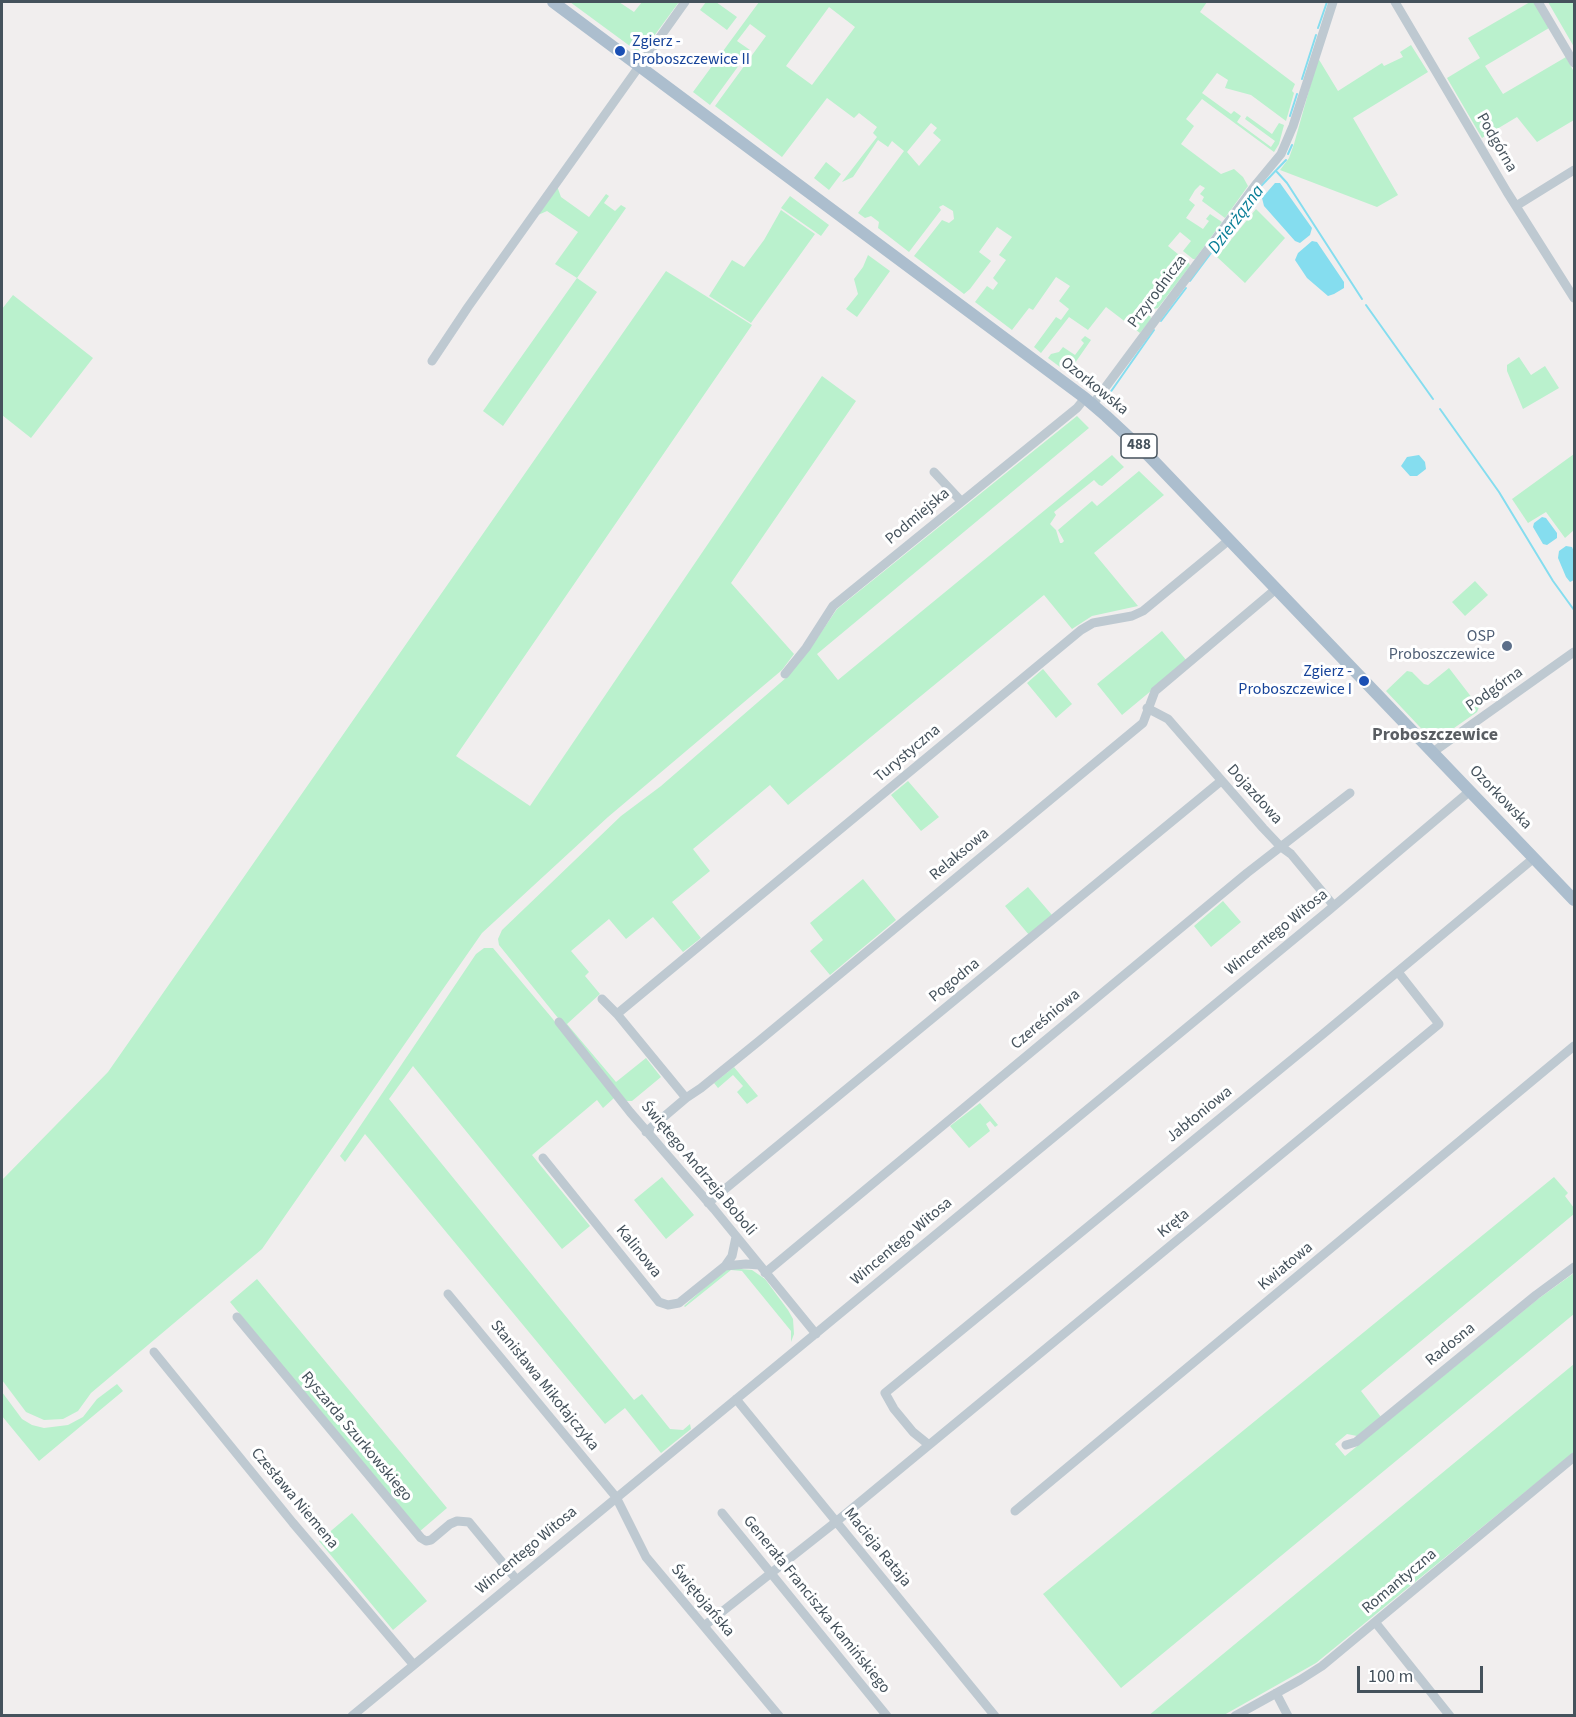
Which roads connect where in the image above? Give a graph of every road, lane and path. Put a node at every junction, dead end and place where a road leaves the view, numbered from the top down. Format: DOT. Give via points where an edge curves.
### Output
graph roads {
  1 [pos="553,2"];
  2 [pos="685,2"];
  3 [pos="1333,2"];
  4 [pos="1395,2"];
  5 [pos="1538,2"];
  6 [pos="1575,63"];
  7 [pos="639,65"];
  8 [pos="1575,170"];
  9 [pos="1516,206"];
  10 [pos="1575,298"];
  11 [pos="432,361"];
  12 [pos="1089,401"];
  13 [pos="934,472"];
  14 [pos="960,501"];
  15 [pos="1229,540"];
  16 [pos="1276,589"];
  17 [pos="1575,652"];
  18 [pos="785,674"];
  19 [pos="1147,708"];
  20 [pos="1433,752"];
  21 [pos="1221,781"];
  22 [pos="1470,791"];
  23 [pos="1350,793"];
  24 [pos="1280,846"];
  25 [pos="1534,858"];
  26 [pos="1575,900"];
  27 [pos="1334,906"];
  28 [pos="1398,972"];
  29 [pos="602,999"];
  30 [pos="617,1014"];
  31 [pos="559,1022"];
  32 [pos="1575,1046"];
  33 [pos="686,1098"];
  34 [pos="646,1131"];
  35 [pos="543,1158"];
  36 [pos="708,1203"];
  37 [pos="736,1237"];
  38 [pos="725,1266"];
  39 [pos="1575,1268"];
  40 [pos="762,1269"];
  41 [pos="448,1294"];
  42 [pos="237,1317"];
  43 [pos="816,1334"];
  44 [pos="154,1352"];
  45 [pos="736,1399"];
  46 [pos="929,1445"];
  47 [pos="1346,1445"];
  48 [pos="1575,1457"];
  49 [pos="616,1497"];
  50 [pos="1015,1511"];
  51 [pos="722,1514"];
  52 [pos="837,1521"];
  53 [pos="771,1573"];
  54 [pos="516,1579"];
  55 [pos="1376,1622"];
  56 [pos="704,1626"];
  57 [pos="413,1664"];
  58 [pos="1276,1693"];
  59 [pos="1445,1714"];
  60 [pos="352,1716"];
  61 [pos="779,1716"];
  62 [pos="887,1716"];
  63 [pos="995,1716"];
  64 [pos="1235,1716"];
  65 [pos="1288,1716"];
  1 -- 7 [label="main road, 488"];
  2 -- 7 [label="street"];
  3 -- 12 [label="street, Przyrodnicza" via="1281,154"];
  4 -- 9 [label="street, Podgórna"];
  5 -- 6 [label="street"];
  7 -- 11 [label="street"];
  7 -- 12 [label="main road, Ozorkowska / 488"];
  8 -- 9 [label="street"];
  9 -- 10 [label="street, Podgórna"];
  12 -- 14 [label="street, Podmiejska"];
  12 -- 15 [label="main road, Ozorkowska / 488" via="1143,450"];
  13 -- 14 [label="street"];
  14 -- 18 [label="street, Podmiejska" via="833,606"];
  15 -- 16 [label="main road, Ozorkowska / 488"];
  15 -- 30 [label="street, Turystyczna" via="1143,611 1093,623 1081,630"];
  16 -- 19 [label="street, Relaksowa" via="1155,691"];
  16 -- 20 [label="main road, Ozorkowska / 488"];
  17 -- 20 [label="street, Podgórna"];
  19 -- 21 [label="street, Dojazdowa" via="1168,719"];
  19 -- 33 [label="street, Relaksowa" via="1143,723"];
  20 -- 22 [label="main road, Ozorkowska / 488"];
  21 -- 24 [label="street, Dojazdowa"];
  21 -- 36 [label="street, Pogodna"];
  22 -- 25 [label="main road, Ozorkowska / 488"];
  22 -- 27 [label="street, Wincentego Witosa"];
  23 -- 24 [label="street, Czereśniowa"];
  24 -- 27 [label="street, Dojazdowa"];
  24 -- 40 [label="street, Czereśniowa"];
  25 -- 26 [label="main road, Ozorkowska / 488"];
  25 -- 28 [label="street, Jabłoniowa"];
  27 -- 43 [label="street, Wincentego Witosa"];
  28 -- 46 [label="street, Kręta" via="1440,1024"];
  28 -- 46 [label="street, Jabłoniowa" via="885,1393 913,1432"];
  29 -- 30 [label="street"];
  30 -- 33 [label="street"];
  31 -- 34 [label="street, Świętego Andrzeja Boboli"];
  32 -- 50 [label="street, Kwiatowa"];
  33 -- 34 [label="street, Relaksowa"];
  34 -- 36 [label="street, Świętego Andrzeja Boboli"];
  35 -- 38 [label="street, Kalinowa" via="659,1302 679,1303"];
  36 -- 37 [label="street, Świętego Andrzeja Boboli"];
  37 -- 38 [label="street, Kalinowa"];
  37 -- 40 [label="street, Świętego Andrzeja Boboli"];
  38 -- 40 [label="street"];
  39 -- 47 [label="street, Radosna" via="1356,1442"];
  40 -- 43 [label="street, Świętego Andrzeja Boboli"];
  41 -- 49 [label="street, Stanisława Mikołajczyka"];
  42 -- 54 [label="street, Ryszarda Szurkowskiego" via="421,1538 431,1540 450,1524 464,1521 473,1525"];
  43 -- 45 [label="street, Wincentego Witosa"];
  44 -- 57 [label="street, Czesława Niemena"];
  45 -- 49 [label="street, Wincentego Witosa"];
  45 -- 52 [label="street, Macieja Rataja"];
  46 -- 52 [label="street"];
  48 -- 55 [label="street, Romantyczna"];
  49 -- 54 [label="street, Wincentego Witosa"];
  49 -- 56 [label="street, Świętojańska" via="646,1557"];
  51 -- 53 [label="street, Generała Franciszka Kamińskiego"];
  52 -- 53 [label="street"];
  52 -- 63 [label="street, Macieja Rataja"];
  53 -- 56 [label="street"];
  53 -- 62 [label="street, Generała Franciszka Kamińskiego"];
  54 -- 57 [label="street, Wincentego Witosa"];
  55 -- 58 [label="street, Romantyczna" via="1322,1666"];
  55 -- 59 [label="street"];
  56 -- 61 [label="street, Świętojańska"];
  57 -- 60 [label="street, Wincentego Witosa"];
  58 -- 64 [label="street, Romantyczna"];
  58 -- 65 [label="street"];
}
